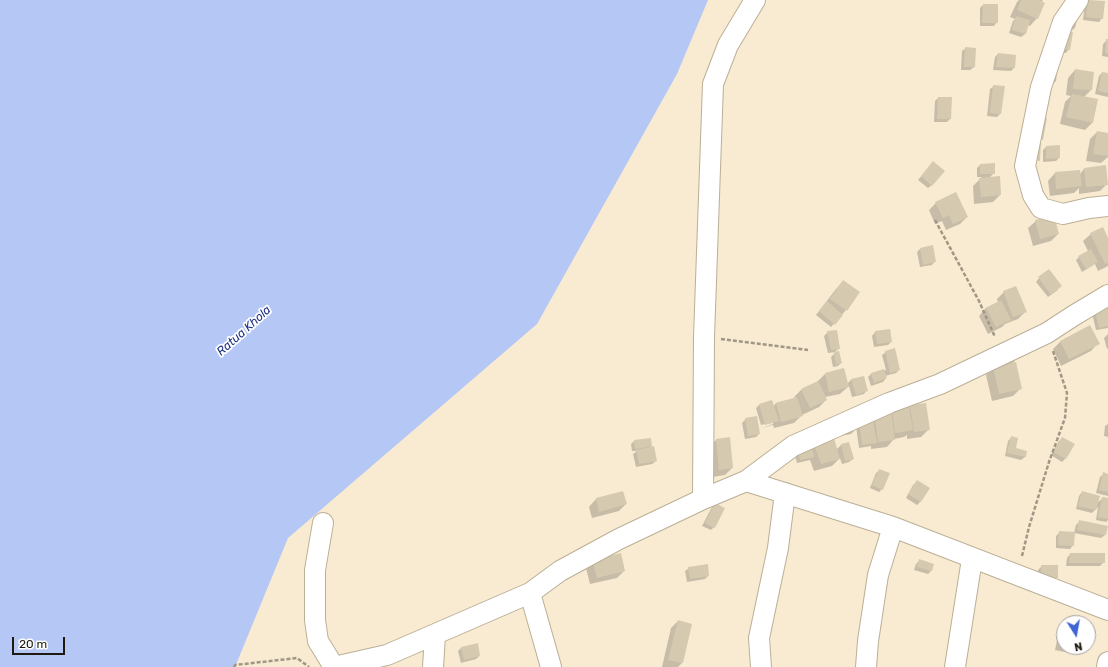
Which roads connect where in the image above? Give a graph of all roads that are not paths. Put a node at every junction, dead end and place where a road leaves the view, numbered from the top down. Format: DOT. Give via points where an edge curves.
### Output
graph roads {
  1 [pos="755,0"];
  2 [pos="1078,0"];
  3 [pos="1108,206"];
  4 [pos="1108,295"];
  5 [pos="746,481"];
  6 [pos="785,493"];
  7 [pos="704,499"];
  8 [pos="323,523"];
  9 [pos="893,527"];
  10 [pos="972,559"];
  11 [pos="530,593"];
  12 [pos="1108,610"];
  13 [pos="434,635"];
  14 [pos="385,661"];
  15 [pos="1108,662"];
  16 [pos="334,667"];
  17 [pos="433,667"];
  18 [pos="551,667"];
  19 [pos="761,667"];
  20 [pos="866,667"];
  21 [pos="955,667"];
  22 [pos="1107,667"];
  1 -- 7 [label="street" via="728,45 713,84 704,337"];
  2 -- 3 [label="street" via="1064,22 1041,87 1025,166 1033,195 1041,208 1063,214"];
  4 -- 5 [label="street" via="1047,333 940,384 793,446"];
  5 -- 6 [label="street"];
  5 -- 7 [label="street"];
  6 -- 9 [label="street"];
  6 -- 19 [label="street" via="778,548 759,638"];
  7 -- 11 [label="street" via="619,538 560,571"];
  8 -- 16 [label="street" via="315,570 314,620 318,641"];
  9 -- 10 [label="street"];
  9 -- 20 [label="street" via="878,575"];
  10 -- 12 [label="street"];
  10 -- 21 [label="street"];
  11 -- 13 [label="street"];
  11 -- 18 [label="street"];
  13 -- 14 [label="street"];
  13 -- 17 [label="street"];
  14 -- 16 [label="street"];
  15 -- 22 [label="street"];
}
